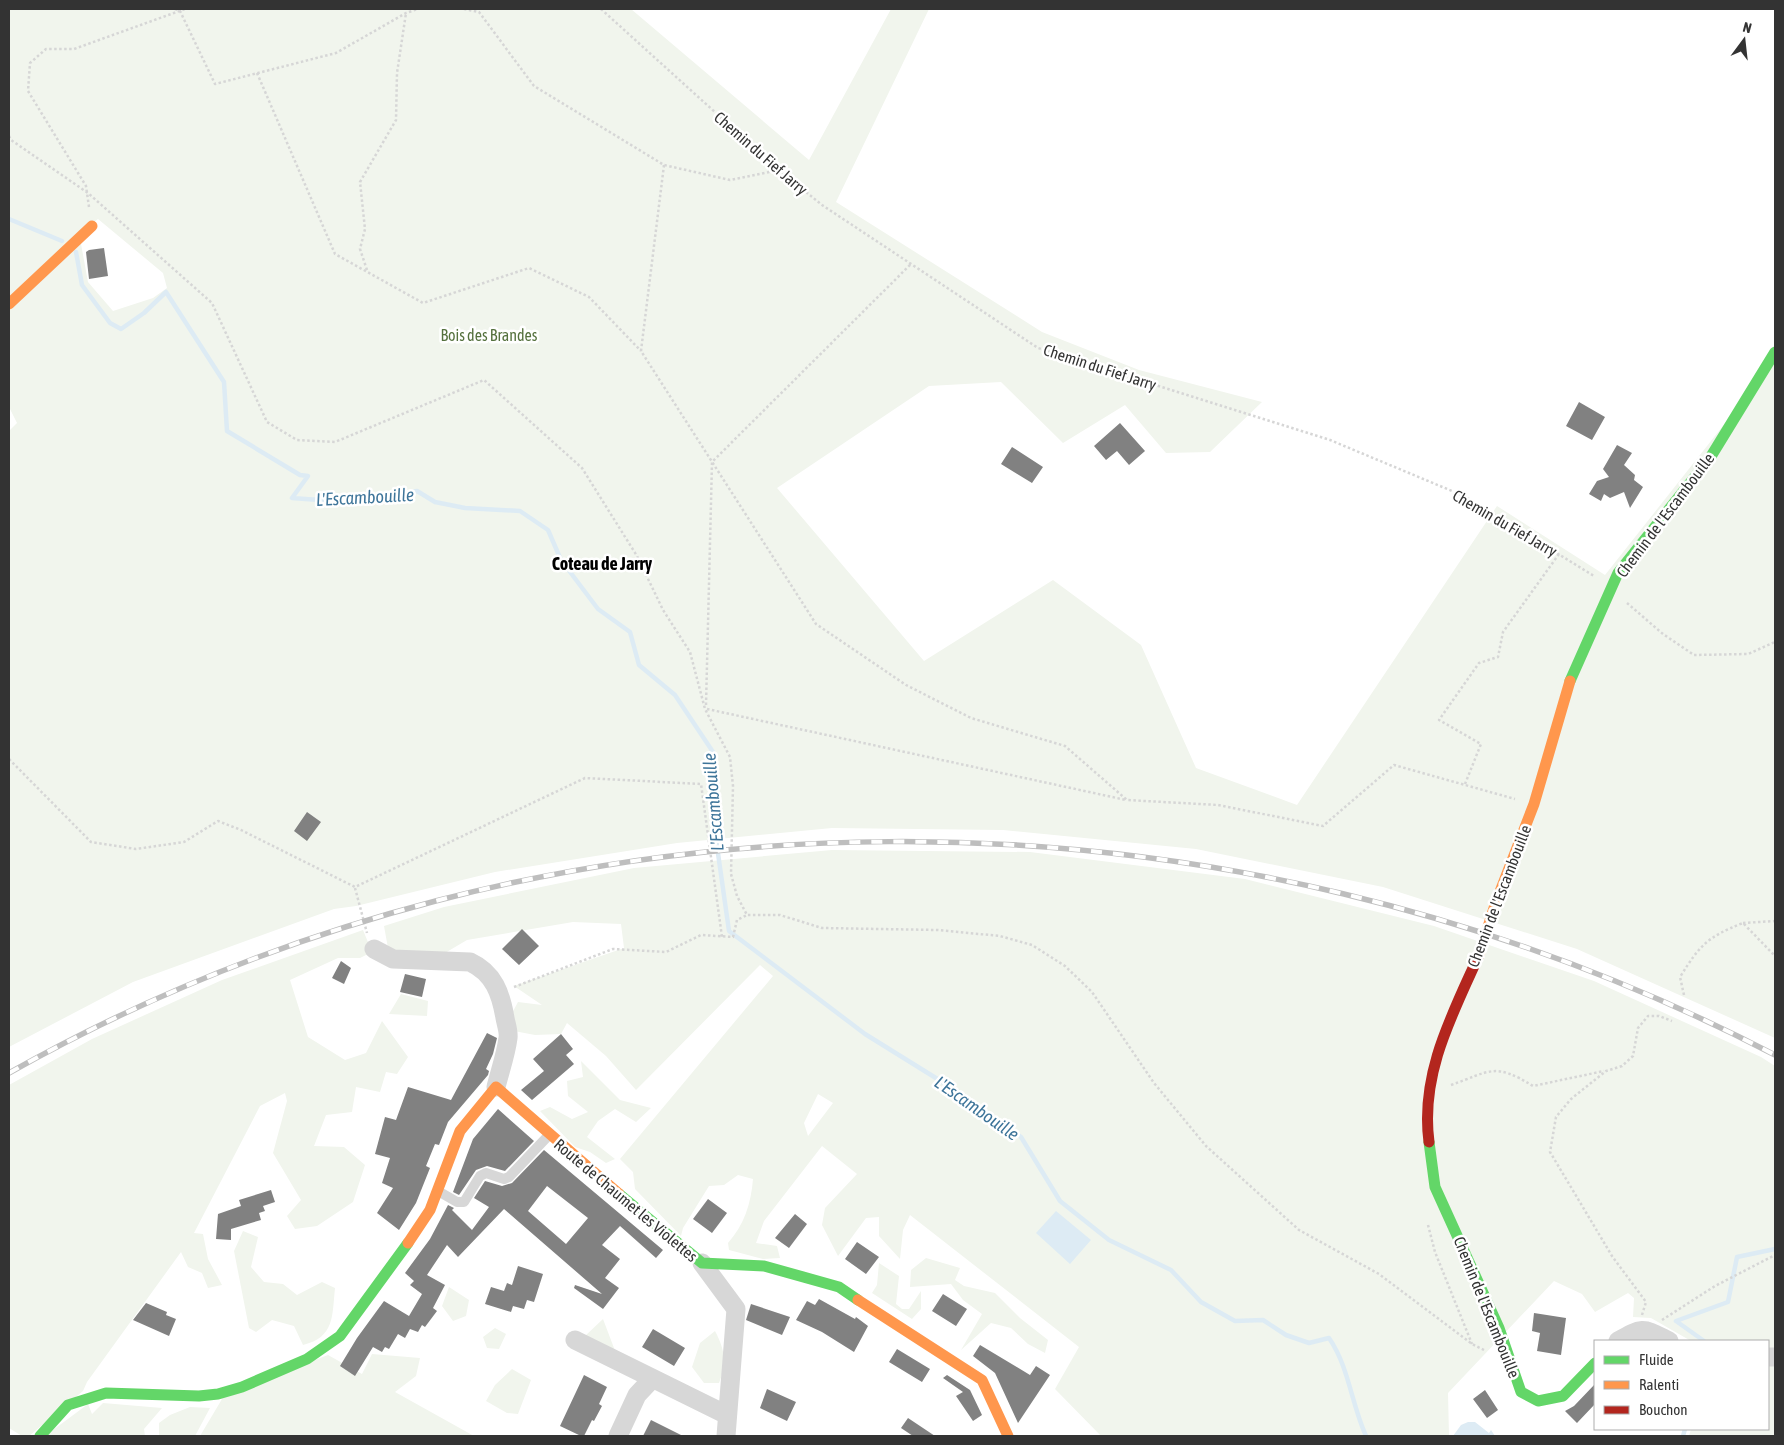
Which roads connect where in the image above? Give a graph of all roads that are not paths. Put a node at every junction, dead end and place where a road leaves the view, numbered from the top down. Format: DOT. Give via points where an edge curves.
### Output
graph roads {
  1 [pos="92,226"];
  2 [pos="9,304"];
  3 [pos="1775,352"];
  4 [pos="374,948"];
  5 [pos="496,1087"];
  6 [pos="549,1135"];
  7 [pos="437,1191"];
  8 [pos="702,1263"];
  9 [pos="574,1340"];
  10 [pos="1620,1340"];
  11 [pos="1668,1340"];
  12 [pos="1594,1364"];
  13 [pos="652,1379"];
  14 [pos="727,1415"];
  15 [pos="40,1436"];
  16 [pos="618,1436"];
  17 [pos="726,1436"];
  18 [pos="1008,1436"];
  1 -- 2 [label="street"];
  3 -- 12 [label="street, Chemin de l'Escambouille, bridge" via="1710,458 1618,574 1565,694 1534,804 1479,955 1442,1037 1428,1093 1428,1134 1435,1187 1498,1328 1521,1392 1538,1401 1564,1396"];
  4 -- 5 [label="street" via="393,959 457,960 475,964 490,977 502,1001 508,1036"];
  5 -- 6 [label="street, Route de Chaumet les Violettes"];
  5 -- 7 [label="street" via="460,1131"];
  6 -- 7 [label="lane" via="509,1177 504,1179 486,1173 480,1176 464,1202 457,1202"];
  6 -- 8 [label="street, Route de Chaumet les Violettes"];
  7 -- 15 [label="street" via="417,1231 340,1336 307,1359 218,1394 106,1393 68,1405"];
  8 -- 14 [label="street" via="736,1309"];
  8 -- 18 [label="street, Route de Chaumet les Violettes" via="764,1266 839,1287 982,1380"];
  9 -- 13 [label="street"];
  10 -- 11 [label="street" via="1644,1330"];
  13 -- 14 [label="street"];
  13 -- 16 [label="street" via="637,1394"];
  14 -- 17 [label="street"];
}
